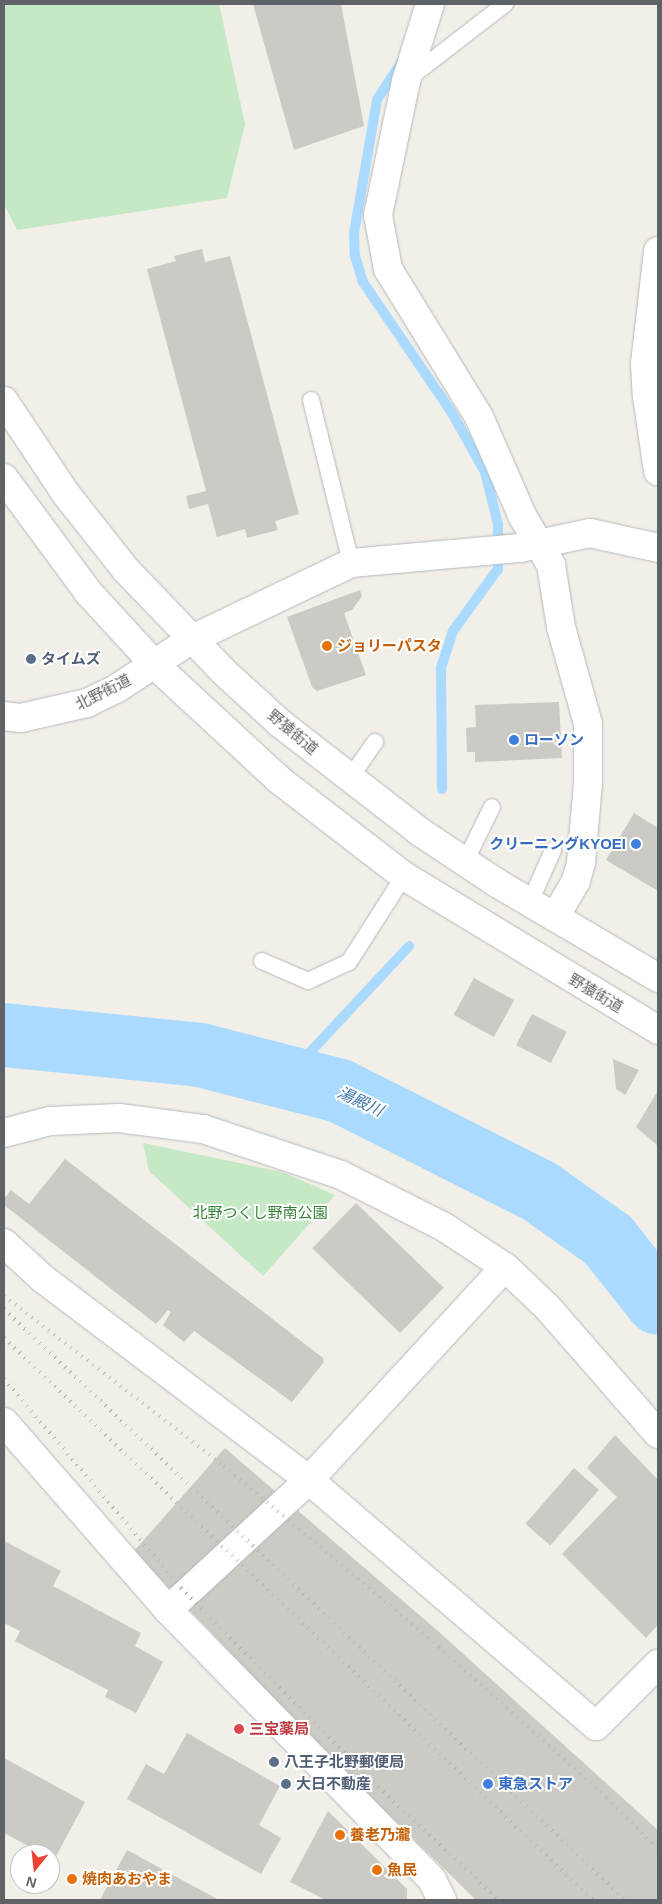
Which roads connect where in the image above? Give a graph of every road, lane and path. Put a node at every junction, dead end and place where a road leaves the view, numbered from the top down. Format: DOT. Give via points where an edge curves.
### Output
graph roads {
  1 [pos="430,4"];
  2 [pos="505,4"];
  3 [pos="408,75"];
  4 [pos="658,251"];
  5 [pos="311,400"];
  6 [pos="4,401"];
  7 [pos="658,471"];
  8 [pos="4,478"];
  9 [pos="529,545"];
  10 [pos="658,548"];
  11 [pos="351,563"];
  12 [pos="192,639"];
  13 [pos="154,664"];
  14 [pos="4,716"];
  15 [pos="375,742"];
  16 [pos="350,778"];
  17 [pos="492,807"];
  18 [pos="553,850"];
  19 [pos="466,862"];
  20 [pos="404,876"];
  21 [pos="530,902"];
  22 [pos="555,917"];
  23 [pos="262,961"];
  24 [pos="658,978"];
  25 [pos="658,1030"];
  26 [pos="4,1133"];
  27 [pos="4,1243"];
  28 [pos="505,1267"];
  29 [pos="4,1422"];
  30 [pos="658,1434"];
  31 [pos="309,1480"];
  32 [pos="168,1610"];
  33 [pos="658,1664"];
  34 [pos="442,1900"];
  1 -- 3 [label="street"];
  2 -- 3 [label="lane"];
  3 -- 9 [label="street" via="378,215 388,268 479,417"];
  4 -- 7 [label="street" via="645,363"];
  5 -- 11 [label="lane"];
  6 -- 12 [label="street, 野猿街道" via="94,531"];
  8 -- 13 [label="street, 野猿街道" via="88,592"];
  9 -- 10 [label="street, 北野街道" via="590,534"];
  9 -- 11 [label="street, 北野街道" via="412,562"];
  9 -- 22 [label="street" via="551,566 561,627 588,724 588,783 581,863 576,881"];
  11 -- 12 [label="street, 北野街道"];
  12 -- 13 [label="street, 北野街道"];
  12 -- 16 [label="street, 野猿街道" via="281,724"];
  13 -- 14 [label="street, 北野街道" via="110,692 68,710 21,718"];
  13 -- 20 [label="street, 野猿街道" via="278,779"];
  15 -- 16 [label="lane"];
  16 -- 19 [label="street, 野猿街道" via="420,832"];
  17 -- 19 [label="lane"];
  18 -- 21 [label="lane"];
  19 -- 21 [label="street, 野猿街道"];
  20 -- 23 [label="lane" via="349,962 308,981"];
  20 -- 25 [label="street, 野猿街道"];
  21 -- 22 [label="street, 野猿街道"];
  22 -- 24 [label="street, 野猿街道"];
  26 -- 28 [label="street" via="50,1121 119,1118 203,1129 341,1175 444,1227"];
  27 -- 31 [label="street" via="42,1278"];
  28 -- 30 [label="street" via="548,1308"];
  28 -- 31 [label="street"];
  29 -- 32 [label="street"];
  31 -- 32 [label="street"];
  31 -- 33 [label="street" via="596,1726"];
  32 -- 34 [label="street" via="432,1880"];
}
